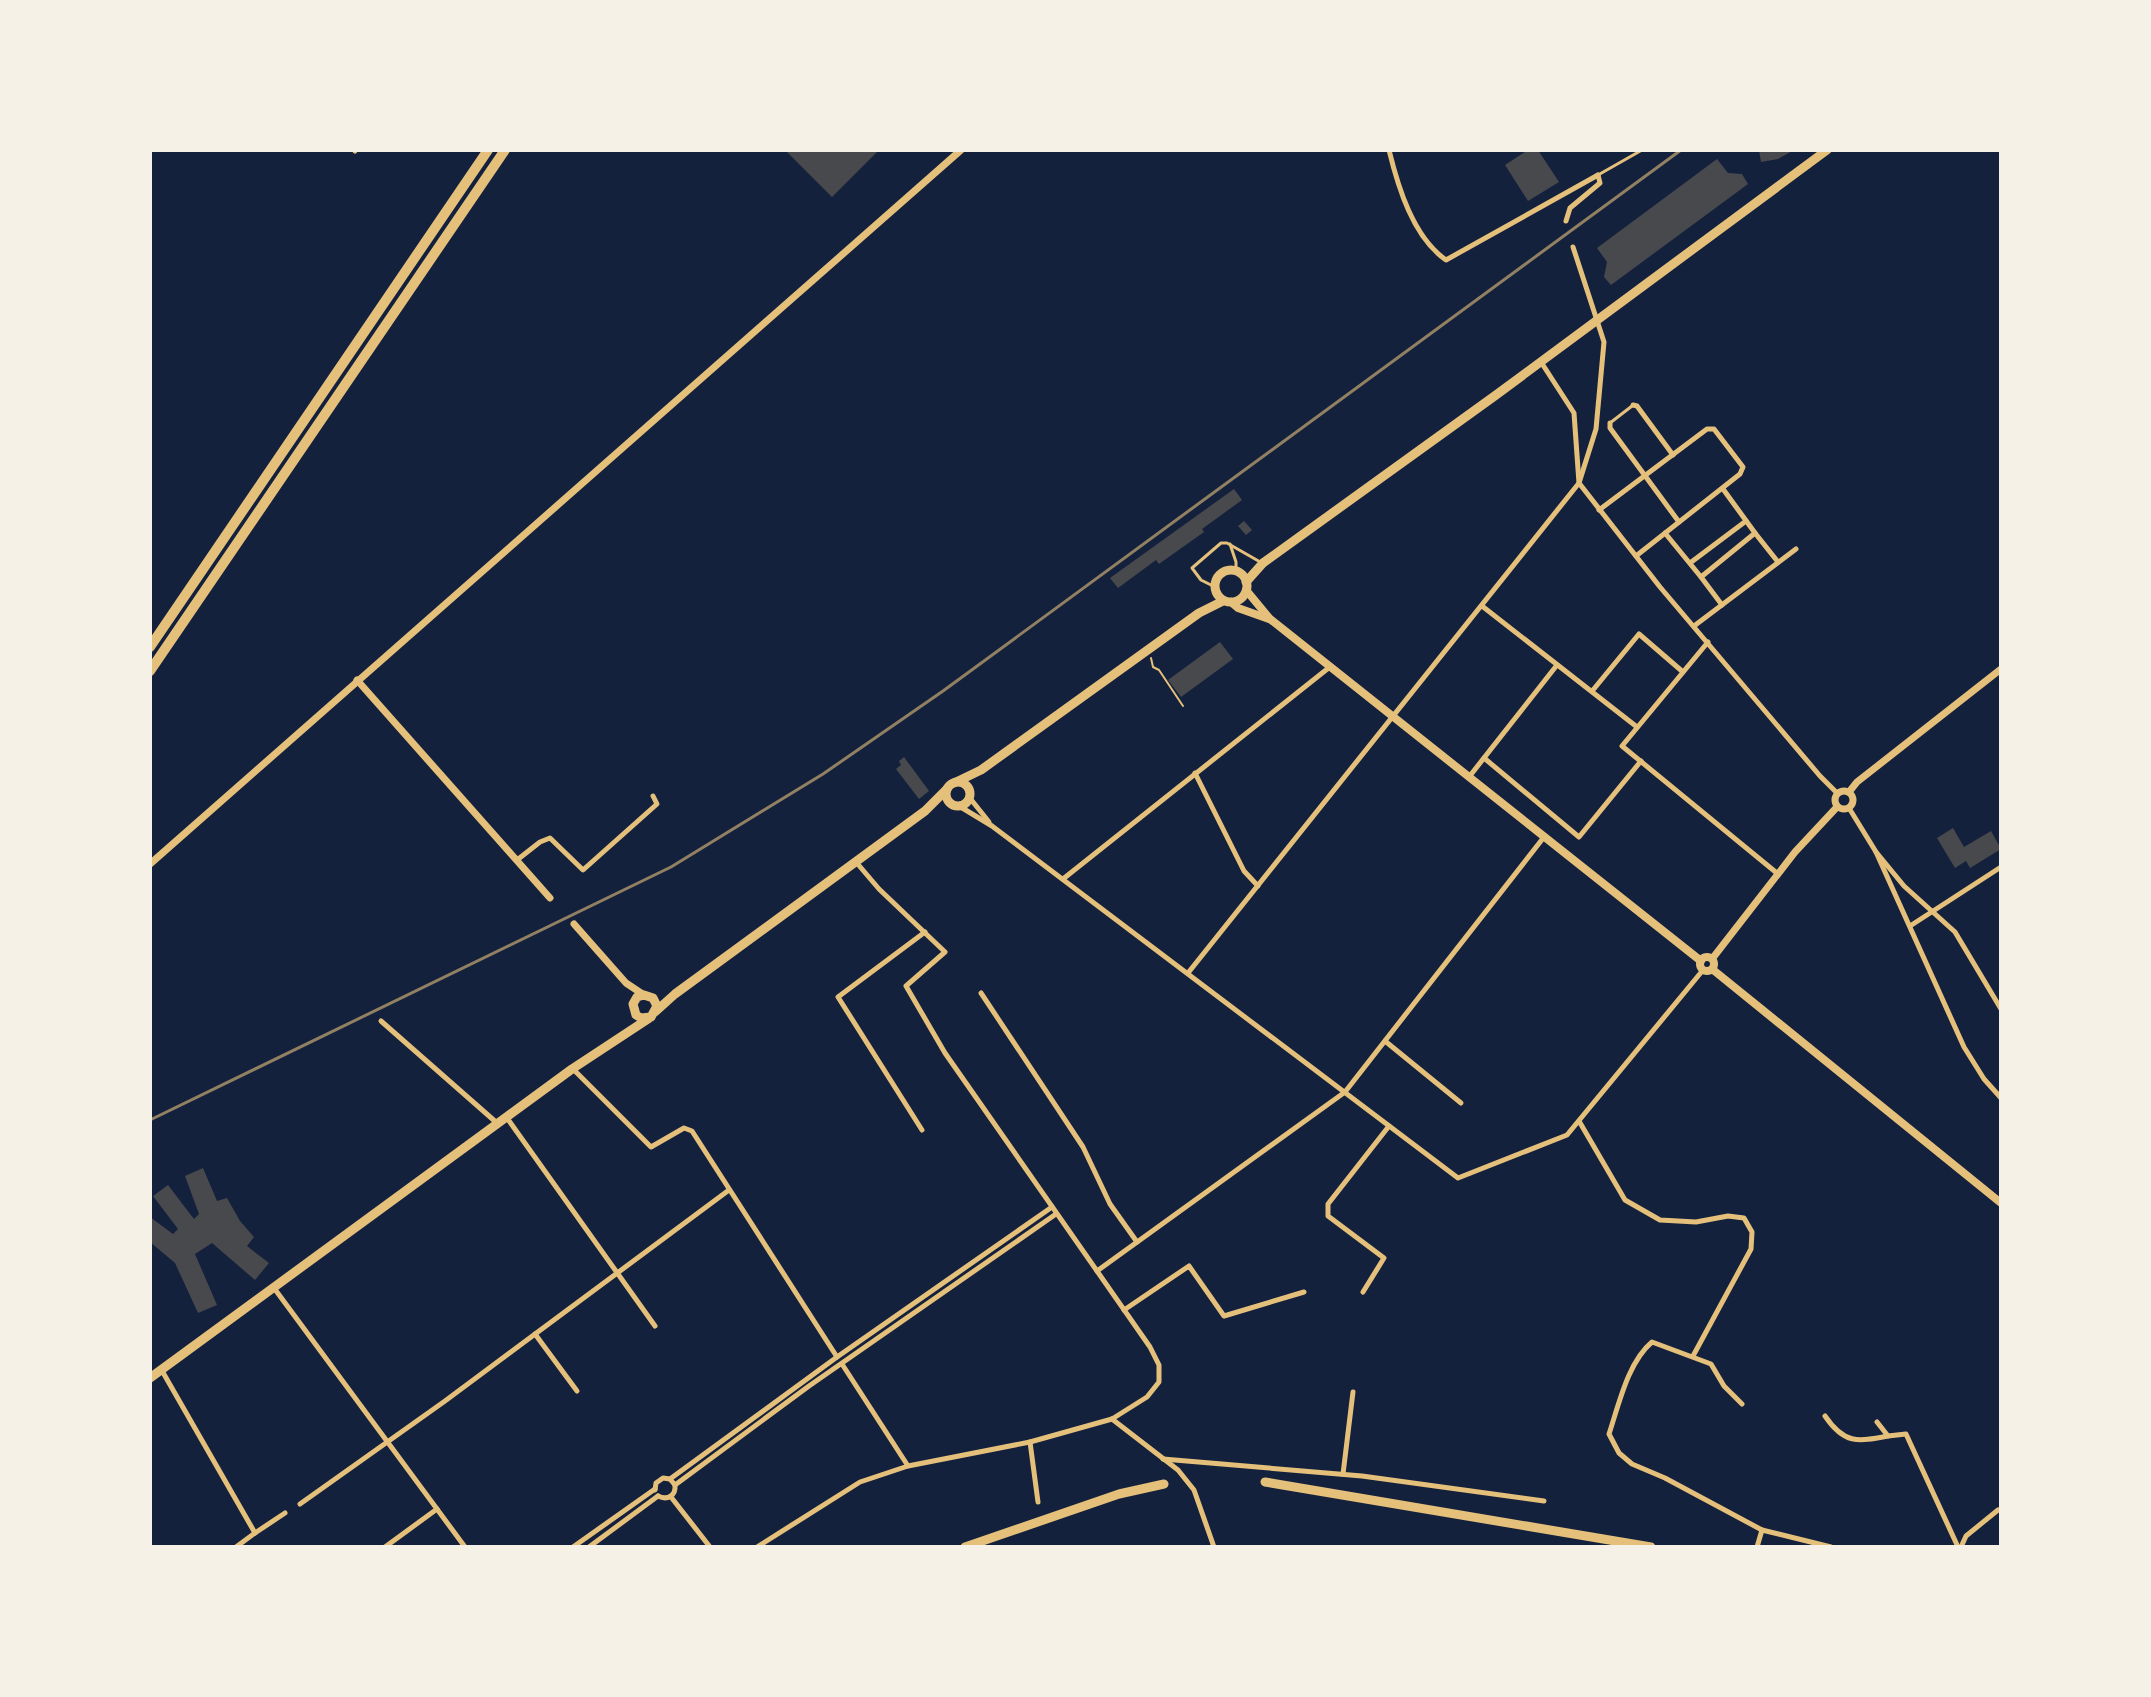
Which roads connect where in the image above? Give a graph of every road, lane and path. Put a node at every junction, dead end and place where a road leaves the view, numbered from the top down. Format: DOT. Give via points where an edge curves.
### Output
graph roads {
  1 [pos="488,150"];
  2 [pos="505,150"];
  3 [pos="961,150"];
  4 [pos="1389,150"];
  5 [pos="1642,150"];
  6 [pos="1827,150"];
  7 [pos="1598,175"];
  8 [pos="1566,221"];
  9 [pos="1573,247"];
  10 [pos="1598,320"];
  11 [pos="1541,361"];
  12 [pos="1633,405"];
  13 [pos="1610,423"];
  14 [pos="1673,455"];
  15 [pos="1645,476"];
  16 [pos="1579,483"];
  17 [pos="1723,489"];
  18 [pos="1599,510"];
  19 [pos="1746,521"];
  20 [pos="1679,522"];
  21 [pos="1665,533"];
  22 [pos="1755,533"];
  23 [pos="1230,544"];
  24 [pos="1796,549"];
  25 [pos="1636,556"];
  26 [pos="1778,562"];
  27 [pos="1263,563"];
  28 [pos="1690,563"];
  29 [pos="1237,572"];
  30 [pos="1701,577"];
  31 [pos="1246,586"];
  32 [pos="1215,588"];
  33 [pos="1227,602"];
  34 [pos="1722,605"];
  35 [pos="1482,606"];
  36 [pos="1199,613"];
  37 [pos="1270,619"];
  38 [pos="1694,626"];
  39 [pos="1708,642"];
  40 [pos="150,647"];
  41 [pos="1146,651"];
  42 [pos="1557,665"];
  43 [pos="1331,666"];
  44 [pos="2001,669"];
  45 [pos="150,671"];
  46 [pos="1683,672"];
  47 [pos="357,680"];
  48 [pos="1593,690"];
  49 [pos="1183,706"];
  50 [pos="1393,717"];
  51 [pos="1637,727"];
  52 [pos="1484,758"];
  53 [pos="1641,761"];
  54 [pos="981,770"];
  55 [pos="1195,773"];
  56 [pos="1469,777"];
  57 [pos="951,786"];
  58 [pos="1849,792"];
  59 [pos="969,793"];
  60 [pos="1837,793"];
  61 [pos="653,796"];
  62 [pos="954,804"];
  63 [pos="1837,807"];
  64 [pos="1849,808"];
  65 [pos="925,811"];
  66 [pos="992,826"];
  67 [pos="1544,837"];
  68 [pos="1876,852"];
  69 [pos="517,860"];
  70 [pos="855,861"];
  71 [pos="150,864"];
  72 [pos="2001,867"];
  73 [pos="1778,874"];
  74 [pos="1063,879"];
  75 [pos="1258,886"];
  76 [pos="550,898"];
  77 [pos="1933,912"];
  78 [pos="574,924"];
  79 [pos="1910,926"];
  80 [pos="925,932"];
  81 [pos="1712,959"];
  82 [pos="1705,967"];
  83 [pos="1188,973"];
  84 [pos="626,983"];
  85 [pos="981,993"];
  86 [pos="675,994"];
  87 [pos="648,996"];
  88 [pos="634,1000"];
  89 [pos="2001,1009"];
  90 [pos="634,1012"];
  91 [pos="653,1015"];
  92 [pos="381,1021"];
  93 [pos="621,1035"];
  94 [pos="1385,1041"];
  95 [pos="572,1069"];
  96 [pos="1345,1092"];
  97 [pos="2001,1098"];
  98 [pos="1461,1103"];
  99 [pos="502,1120"];
  100 [pos="1579,1121"];
  101 [pos="1389,1126"];
  102 [pos="922,1130"];
  103 [pos="729,1190"];
  104 [pos="2001,1203"];
  105 [pos="1052,1207"];
  106 [pos="1056,1214"];
  107 [pos="1137,1242"];
  108 [pos="1097,1271"];
  109 [pos="616,1274"];
  110 [pos="274,1287"];
  111 [pos="1304,1292"];
  112 [pos="1363,1292"];
  113 [pos="1124,1310"];
  114 [pos="655,1326"];
  115 [pos="535,1334"];
  116 [pos="1693,1356"];
  117 [pos="837,1357"];
  118 [pos="842,1364"];
  119 [pos="161,1369"];
  120 [pos="150,1378"];
  121 [pos="577,1391"];
  122 [pos="1353,1392"];
  123 [pos="1742,1404"];
  124 [pos="1825,1416"];
  125 [pos="1112,1419"];
  126 [pos="1877,1422"];
  127 [pos="1888,1436"];
  128 [pos="389,1442"];
  129 [pos="1030,1442"];
  130 [pos="1163,1459"];
  131 [pos="908,1466"];
  132 [pos="1343,1474"];
  133 [pos="670,1479"];
  134 [pos="1265,1482"];
  135 [pos="1164,1484"];
  136 [pos="675,1485"];
  137 [pos="655,1489"];
  138 [pos="658,1496"];
  139 [pos="671,1497"];
  140 [pos="1544,1501"];
  141 [pos="1038,1502"];
  142 [pos="300,1504"];
  143 [pos="437,1509"];
  144 [pos="1998,1510"];
  145 [pos="285,1513"];
  146 [pos="1762,1530"];
  147 [pos="255,1533"];
  148 [pos="236,1547"];
  149 [pos="385,1547"];
  150 [pos="465,1547"];
  151 [pos="573,1547"];
  152 [pos="589,1547"];
  153 [pos="710,1547"];
  154 [pos="757,1547"];
  155 [pos="965,1547"];
  156 [pos="1214,1547"];
  157 [pos="1651,1547"];
  158 [pos="1757,1547"];
  159 [pos="1831,1547"];
  160 [pos="1959,1547"];
  1 -- 40 [label="highway"];
  2 -- 45 [label="highway"];
  3 -- 47 [label="street"];
  4 -- 7 [label="street" via="1414,220 1446,260"];
  5 -- 7 [label="lane"];
  6 -- 10 [label="main road"];
  7 -- 8 [label="street" via="1600,183 1570,208"];
  9 -- 10 [label="street"];
  10 -- 11 [label="main road"];
  10 -- 16 [label="street" via="1604,342 1599,411"];
  11 -- 16 [label="street" via="1574,413"];
  11 -- 27 [label="main road"];
  12 -- 13 [label="lane"];
  12 -- 14 [label="street"];
  13 -- 15 [label="street"];
  14 -- 15 [label="street"];
  14 -- 17 [label="street" via="1714,429 1743,467"];
  15 -- 18 [label="street"];
  15 -- 20 [label="street"];
  16 -- 18 [label="street"];
  16 -- 35 [label="street"];
  17 -- 19 [label="street"];
  17 -- 20 [label="street"];
  18 -- 25 [label="street"];
  19 -- 22 [label="street"];
  19 -- 28 [label="street"];
  20 -- 21 [label="street"];
  21 -- 25 [label="street"];
  21 -- 28 [label="street"];
  22 -- 26 [label="street"];
  22 -- 30 [label="street"];
  23 -- 27 [label="lane"];
  23 -- 29 [label="lane"];
  23 -- 32 [label="lane" via="1221,543 1192,568"];
  24 -- 26 [label="street"];
  25 -- 38 [label="street"];
  26 -- 34 [label="street"];
  27 -- 29 [label="main road"];
  27 -- 31 [label="main road"];
  28 -- 30 [label="street"];
  29 -- 31 [label="main road"];
  29 -- 32 [label="main road" via="1221,574"];
  30 -- 34 [label="street"];
  31 -- 33 [label="main road" via="1239,600"];
  31 -- 37 [label="main road"];
  32 -- 33 [label="main road"];
  32 -- 36 [label="main road"];
  33 -- 36 [label="main road"];
  33 -- 37 [label="main road"];
  34 -- 38 [label="street"];
  35 -- 42 [label="street"];
  35 -- 50 [label="street"];
  36 -- 41 [label="main road"];
  37 -- 43 [label="main road"];
  38 -- 39 [label="street"];
  39 -- 46 [label="street"];
  39 -- 60 [label="street"];
  41 -- 49 [label="path"];
  41 -- 54 [label="main road"];
  42 -- 48 [label="street"];
  42 -- 52 [label="street"];
  43 -- 50 [label="main road"];
  43 -- 55 [label="street"];
  44 -- 58 [label="street"];
  46 -- 48 [label="street" via="1639,634"];
  46 -- 51 [label="street"];
  47 -- 69 [label="street"];
  47 -- 71 [label="street"];
  48 -- 51 [label="street"];
  50 -- 56 [label="main road"];
  50 -- 75 [label="street"];
  51 -- 53 [label="street" via="1622,746"];
  52 -- 53 [label="street" via="1579,837"];
  52 -- 56 [label="street"];
  53 -- 73 [label="street"];
  54 -- 57 [label="main road"];
  54 -- 59 [label="main road"];
  55 -- 74 [label="street"];
  55 -- 75 [label="street" via="1244,871"];
  56 -- 67 [label="main road"];
  57 -- 59 [label="main road" via="960,783"];
  57 -- 62 [label="main road"];
  57 -- 65 [label="main road"];
  58 -- 60 [label="street"];
  58 -- 64 [label="street"];
  59 -- 62 [label="main road" via="966,803"];
  59 -- 66 [label="street"];
  60 -- 63 [label="street"];
  61 -- 69 [label="street" via="657,804 583,870 550,838"];
  62 -- 65 [label="main road"];
  62 -- 66 [label="street"];
  63 -- 64 [label="street"];
  63 -- 73 [label="street"];
  64 -- 68 [label="street"];
  65 -- 70 [label="main road"];
  66 -- 74 [label="street"];
  67 -- 82 [label="main road"];
  67 -- 94 [label="street"];
  68 -- 77 [label="street"];
  68 -- 79 [label="street"];
  69 -- 76 [label="street"];
  70 -- 80 [label="street"];
  70 -- 86 [label="main road"];
  72 -- 77 [label="street"];
  73 -- 81 [label="street"];
  74 -- 83 [label="street"];
  75 -- 83 [label="street"];
  77 -- 79 [label="street"];
  77 -- 89 [label="street" via="1955,932"];
  78 -- 84 [label="street"];
  79 -- 97 [label="street" via="1964,1047"];
  80 -- 102 [label="street" via="838,997"];
  80 -- 105 [label="street" via="945,952 906,986 945,1053"];
  81 -- 82 [label="main road" via="1705,958"];
  82 -- 100 [label="street"];
  82 -- 104 [label="main road"];
  83 -- 96 [label="street"];
  84 -- 87 [label="street"];
  84 -- 88 [label="street"];
  85 -- 107 [label="street" via="1083,1147 1110,1204"];
  86 -- 87 [label="main road"];
  86 -- 91 [label="main road"];
  87 -- 88 [label="main road"];
  87 -- 91 [label="main road" via="657,1006"];
  88 -- 90 [label="main road"];
  90 -- 91 [label="main road" via="641,1018"];
  90 -- 93 [label="main road"];
  91 -- 93 [label="main road"];
  92 -- 99 [label="street"];
  93 -- 95 [label="main road"];
  94 -- 96 [label="street"];
  94 -- 98 [label="street"];
  95 -- 99 [label="main road"];
  95 -- 103 [label="street" via="651,1147 684,1128 692,1131"];
  96 -- 101 [label="street"];
  96 -- 107 [label="street"];
  99 -- 109 [label="street"];
  99 -- 110 [label="main road"];
  100 -- 101 [label="street" via="1567,1135 1458,1178"];
  100 -- 116 [label="street" via="1625,1200 1660,1220 1744,1218 1752,1232 1751,1249"];
  101 -- 112 [label="street" via="1328,1204 1328,1216 1384,1258"];
  103 -- 109 [label="street"];
  103 -- 117 [label="street"];
  105 -- 106 [label="street"];
  105 -- 117 [label="street"];
  106 -- 108 [label="street"];
  106 -- 118 [label="street"];
  107 -- 108 [label="street"];
  108 -- 113 [label="street"];
  109 -- 114 [label="street"];
  109 -- 115 [label="street"];
  110 -- 119 [label="main road"];
  110 -- 128 [label="street"];
  111 -- 113 [label="street" via="1224,1316 1189,1266"];
  113 -- 125 [label="street" via="1159,1365 1159,1382 1147,1397"];
  115 -- 121 [label="street"];
  115 -- 128 [label="street"];
  116 -- 123 [label="street" via="1711,1364"];
  116 -- 146 [label="street" via="1652,1342 1641,1351 1609,1434 1632,1464"];
  117 -- 133 [label="street"];
  118 -- 131 [label="street"];
  118 -- 136 [label="street"];
  119 -- 120 [label="main road"];
  119 -- 147 [label="street"];
  122 -- 132 [label="street"];
  124 -- 127 [label="street" via="1835,1430 1857,1442"];
  125 -- 129 [label="street"];
  125 -- 130 [label="street"];
  126 -- 127 [label="street"];
  127 -- 160 [label="street" via="1906,1434"];
  128 -- 142 [label="street"];
  128 -- 143 [label="street"];
  129 -- 131 [label="street"];
  129 -- 141 [label="street"];
  130 -- 132 [label="street"];
  130 -- 156 [label="street" via="1194,1490"];
  131 -- 154 [label="street" via="860,1482"];
  132 -- 140 [label="street"];
  133 -- 136 [label="street"];
  133 -- 137 [label="street" via="660,1479"];
  134 -- 157 [label="main road"];
  135 -- 155 [label="main road" via="1119,1494"];
  136 -- 139 [label="street"];
  137 -- 138 [label="street"];
  137 -- 151 [label="street"];
  138 -- 139 [label="street"];
  138 -- 152 [label="street"];
  139 -- 153 [label="street"];
  143 -- 149 [label="street"];
  143 -- 150 [label="street"];
  144 -- 160 [label="street"];
  145 -- 147 [label="street"];
  146 -- 158 [label="street"];
  146 -- 159 [label="street"];
  147 -- 148 [label="street"];
}
